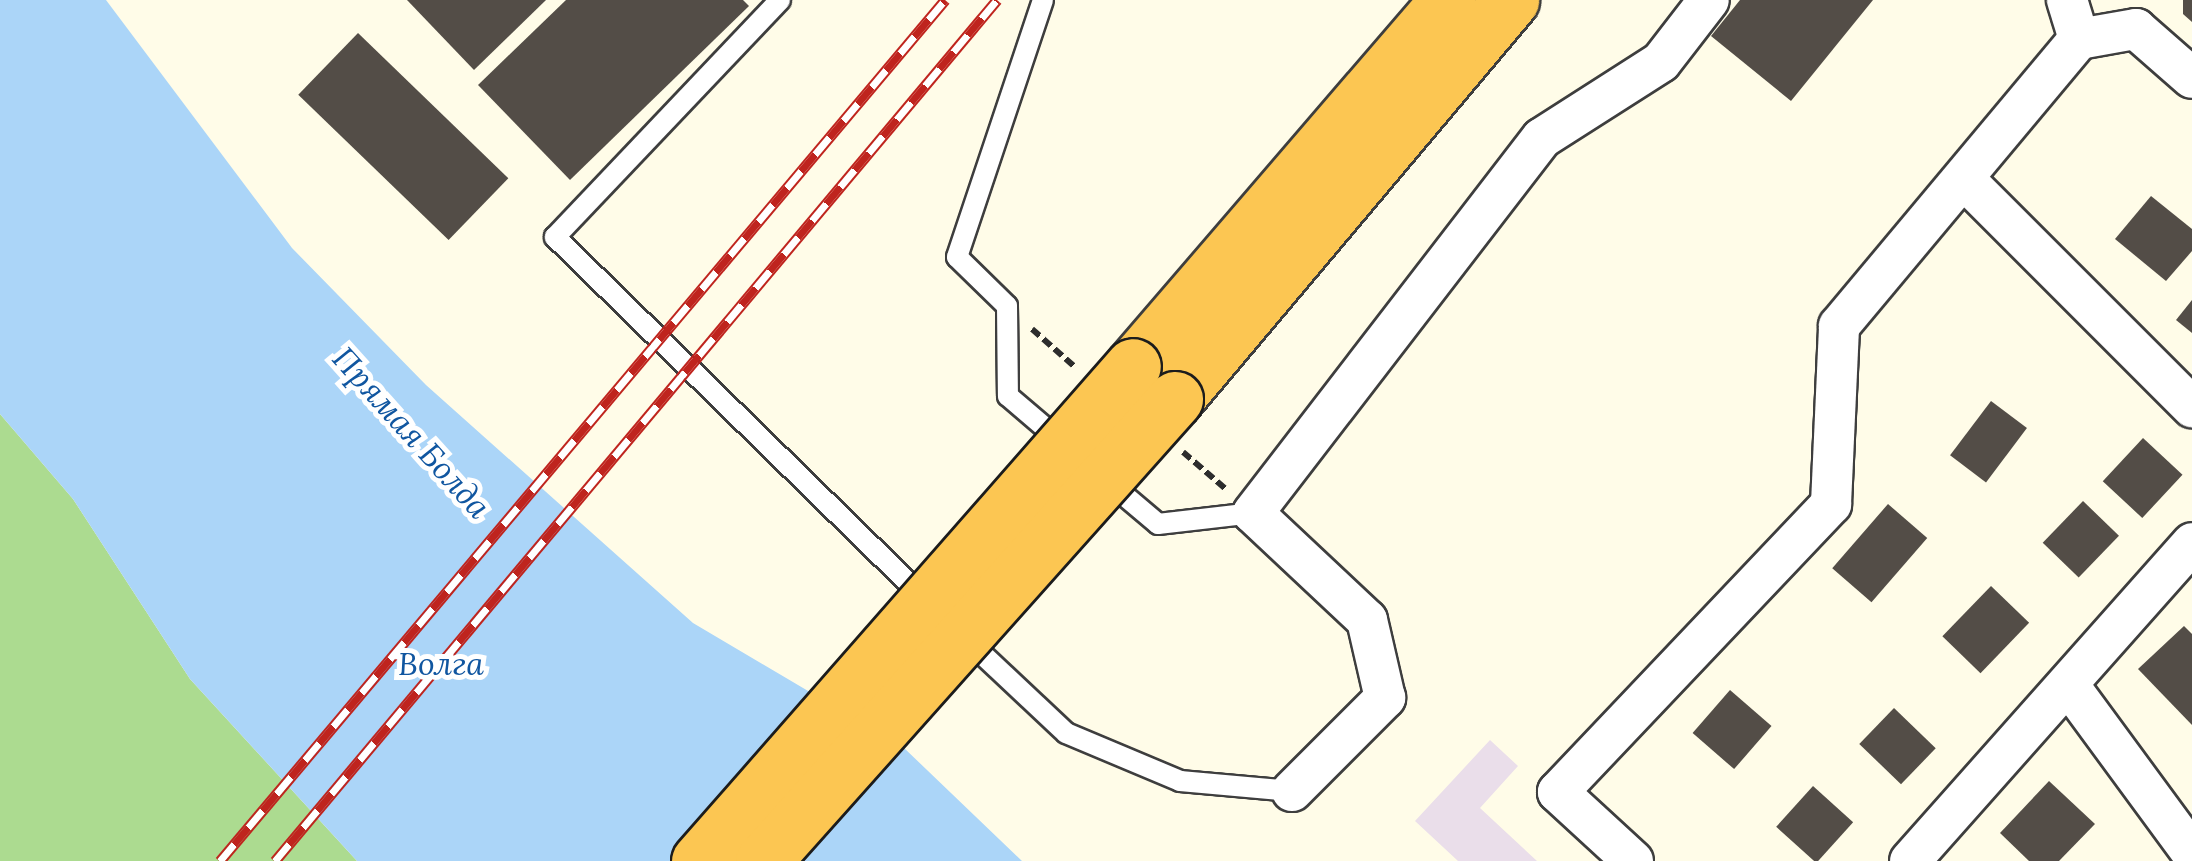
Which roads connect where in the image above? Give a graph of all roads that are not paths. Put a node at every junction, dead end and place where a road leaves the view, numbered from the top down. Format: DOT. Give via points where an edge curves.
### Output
graph roads {
  1 [pos="780,0"];
  2 [pos="1043,0"];
  3 [pos="1448,0"];
  4 [pos="1511,0"];
  5 [pos="1709,0"];
  6 [pos="2067,0"];
  7 [pos="2079,40"];
  8 [pos="2192,78"];
  9 [pos="1966,182"];
  10 [pos="2192,407"];
  11 [pos="1252,513"];
  12 [pos="2192,542"];
  13 [pos="2070,687"];
  14 [pos="1292,791"];
  15 [pos="2192,853"];
  16 [pos="699,861"];
  17 [pos="764,861"];
  18 [pos="1633,861"];
  19 [pos="1910,861"];
  1 -- 14 [label="lane" via="555,237 1066,733 1180,781"];
  2 -- 11 [label="lane" via="957,257 1007,306 1008,396 1158,524"];
  3 -- 16 [label="highway, bridge" via="1108,370"];
  4 -- 17 [label="highway, bridge" via="1175,422"];
  5 -- 11 [label="street" via="1660,62 1542,138"];
  6 -- 7 [label="street"];
  7 -- 8 [label="street" via="2136,29"];
  7 -- 9 [label="street"];
  9 -- 10 [label="street"];
  9 -- 18 [label="street" via="1839,326 1831,504 1558,792"];
  11 -- 14 [label="street" via="1367,620 1385,698"];
  12 -- 13 [label="street"];
  13 -- 15 [label="street"];
  13 -- 19 [label="street"];
}
